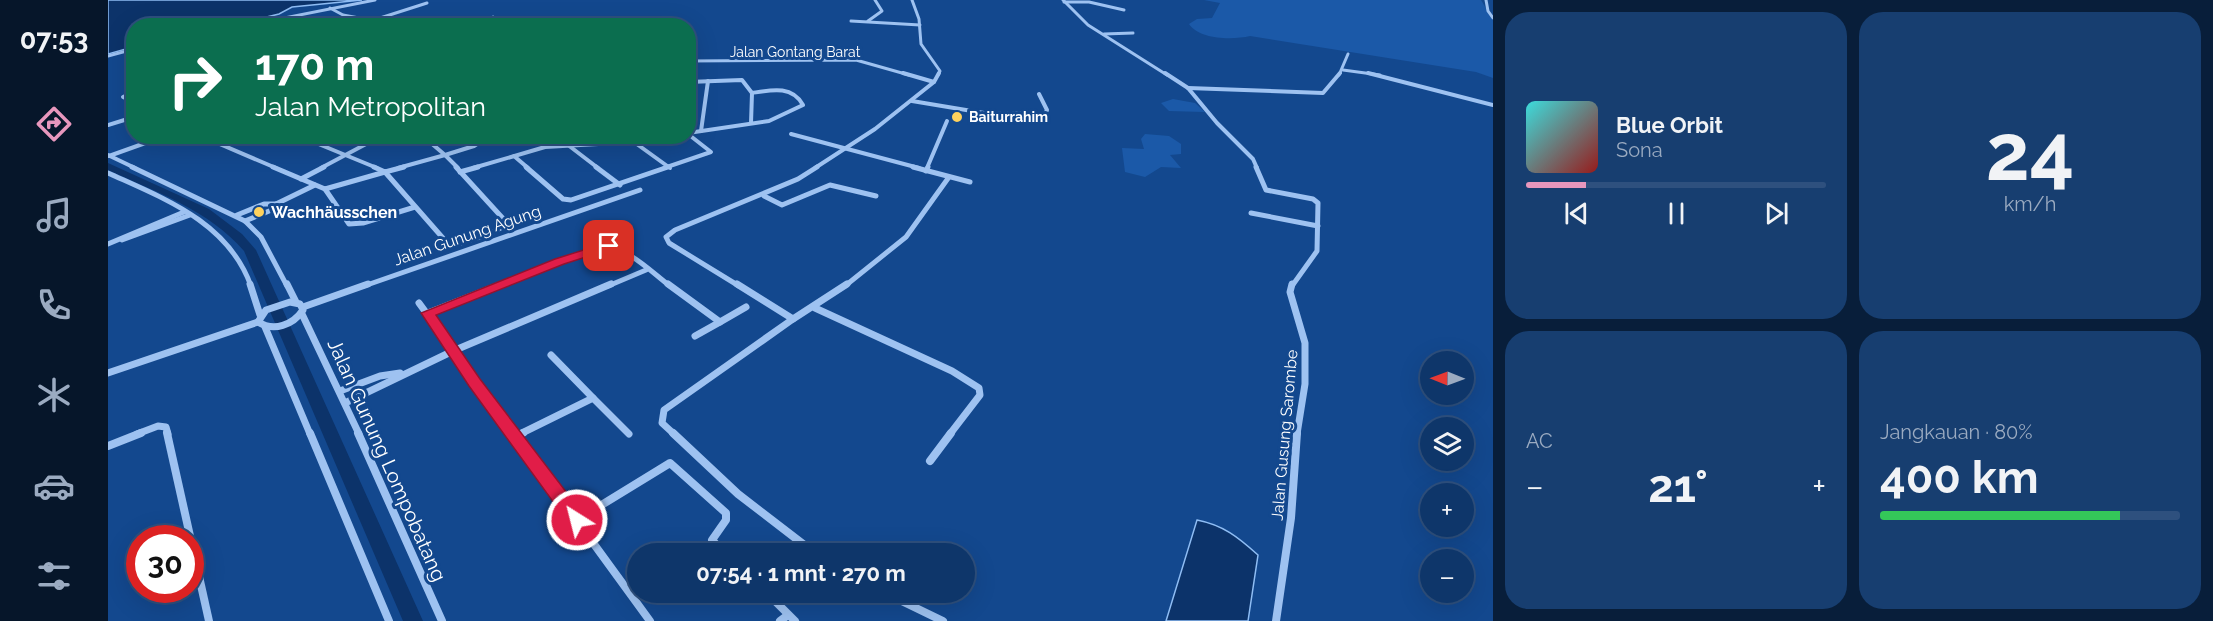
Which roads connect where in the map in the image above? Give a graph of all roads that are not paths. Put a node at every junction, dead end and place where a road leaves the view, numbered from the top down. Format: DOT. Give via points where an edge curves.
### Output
graph roads {
  1 [pos="375,0"];
  2 [pos="875,0"];
  3 [pos="912,0"];
  4 [pos="1486,0"];
  5 [pos="1064,1"];
  6 [pos="427,3"];
  7 [pos="330,8"];
  8 [pos="1124,10"];
  9 [pos="282,18"];
  10 [pos="361,18"];
  11 [pos="379,18"];
  12 [pos="1493,18"];
  13 [pos="851,21"];
  14 [pos="868,21"];
  15 [pos="920,25"];
  16 [pos="1133,33"];
  17 [pos="1104,34"];
  18 [pos="126,51"];
  19 [pos="1348,54"];
  20 [pos="108,56"];
  21 [pos="696,62"];
  22 [pos="1342,70"];
  23 [pos="708,81"];
  24 [pos="696,82"];
  25 [pos="934,82"];
  26 [pos="1188,88"];
  27 [pos="752,93"];
  28 [pos="1039,94"];
  29 [pos="912,101"];
  30 [pos="1493,105"];
  31 [pos="126,119"];
  32 [pos="947,121"];
  33 [pos="751,123"];
  34 [pos="108,125"];
  35 [pos="701,131"];
  36 [pos="696,132"];
  37 [pos="791,134"];
  38 [pos="696,140"];
  39 [pos="143,144"];
  40 [pos="220,144"];
  41 [pos="319,144"];
  42 [pos="368,144"];
  43 [pos="432,144"];
  44 [pos="477,144"];
  45 [pos="590,144"];
  46 [pos="637,144"];
  47 [pos="568,145"];
  48 [pos="846,148"];
  49 [pos="445,155"];
  50 [pos="109,156"];
  51 [pos="349,156"];
  52 [pos="514,156"];
  53 [pos="670,168"];
  54 [pos="926,171"];
  55 [pos="460,172"];
  56 [pos="108,173"];
  57 [pos="387,173"];
  58 [pos="949,177"];
  59 [pos="301,179"];
  60 [pos="970,182"];
  61 [pos="315,185"];
  62 [pos="620,185"];
  63 [pos="325,189"];
  64 [pos="640,190"];
  65 [pos="764,196"];
  66 [pos="876,196"];
  67 [pos="276,204"];
  68 [pos="415,207"];
  69 [pos="184,212"];
  70 [pos="1251,213"];
  71 [pos="190,215"];
  72 [pos="237,215"];
  73 [pos="244,221"];
  74 [pos="1318,226"];
  75 [pos="111,243"];
  76 [pos="646,270"];
  77 [pos="293,302"];
  78 [pos="419,303"];
  79 [pos="746,308"];
  80 [pos="815,308"];
  81 [pos="301,313"];
  82 [pos="428,313"];
  83 [pos="264,320"];
  84 [pos="793,320"];
  85 [pos="720,321"];
  86 [pos="695,336"];
  87 [pos="453,351"];
  88 [pos="551,355"];
  89 [pos="108,373"];
  90 [pos="404,373"];
  91 [pos="340,391"];
  92 [pos="593,398"];
  93 [pos="345,403"];
  94 [pos="629,434"];
  95 [pos="515,437"];
  96 [pos="108,446"];
  97 [pos="930,460"];
  98 [pos="577,520"];
  99 [pos="714,543"];
  100 [pos="802,543"];
  101 [pos="775,603"];
  102 [pos="906,603"];
  103 [pos="788,619"];
  104 [pos="209,621"];
  105 [pos="389,621"];
  106 [pos="442,621"];
  107 [pos="650,621"];
  108 [pos="943,621"];
  109 [pos="1276,621"];
  1 -- 7 [label="street"];
  2 -- 14 [label="street" via="882,11"];
  3 -- 15 [label="street"];
  4 -- 12 [label="street"];
  5 -- 8 [label="street"];
  5 -- 17 [label="street, Jalan Gusung Sarombe" via="1082,21"];
  6 -- 11 [label="street"];
  7 -- 9 [label="street"];
  7 -- 10 [label="street"];
  13 -- 14 [label="street"];
  14 -- 15 [label="street"];
  15 -- 25 [label="street" via="921,44 940,71"];
  16 -- 17 [label="street"];
  17 -- 26 [label="street, Jalan Gusung Sarombe"];
  18 -- 20 [label="street"];
  19 -- 22 [label="street"];
  21 -- 25 [label="street, Jalan Gontang Barat" via="856,60"];
  22 -- 26 [label="street" via="1323,93"];
  22 -- 30 [label="street" via="1381,75"];
  23 -- 24 [label="street"];
  23 -- 27 [label="street" via="742,80"];
  23 -- 35 [label="street"];
  25 -- 29 [label="street"];
  26 -- 74 [label="street, Jalan Gusung Sarombe" via="1253,159 1266,190 1318,203"];
  27 -- 33 [label="street"];
  27 -- 33 [label="street" via="784,89 801,99 803,105 780,117"];
  28 -- 29 [label="street" via="1047,110 1045,114 984,113"];
  29 -- 48 [label="street"];
  31 -- 34 [label="street"];
  32 -- 54 [label="street"];
  33 -- 35 [label="street"];
  35 -- 36 [label="street"];
  37 -- 48 [label="street"];
  38 -- 53 [label="street" via="711,152"];
  39 -- 50 [label="street"];
  40 -- 59 [label="street"];
  41 -- 51 [label="street"];
  42 -- 51 [label="street"];
  43 -- 49 [label="street"];
  44 -- 49 [label="street"];
  45 -- 47 [label="street"];
  46 -- 53 [label="street"];
  47 -- 52 [label="street"];
  47 -- 62 [label="street"];
  48 -- 54 [label="street"];
  48 -- 65 [label="street"];
  49 -- 55 [label="street"];
  49 -- 57 [label="street"];
  50 -- 72 [label="street"];
  51 -- 57 [label="street"];
  51 -- 59 [label="street"];
  52 -- 55 [label="street"];
  52 -- 62 [label="street" via="566,200"];
  53 -- 62 [label="street"];
  54 -- 58 [label="street"];
  55 -- 68 [label="street" via="508,221 506,227 449,245"];
  56 -- 69 [label="street"];
  57 -- 63 [label="street"];
  57 -- 68 [label="street"];
  58 -- 60 [label="street"];
  58 -- 80 [label="street" via="906,237"];
  59 -- 61 [label="street"];
  61 -- 63 [label="street"];
  61 -- 67 [label="street"];
  63 -- 68 [label="street" via="349,224"];
  64 -- 81 [label="street, Jalan Gunung Agung"];
  65 -- 66 [label="street" via="782,205 830,185"];
  65 -- 84 [label="street" via="675,230 666,240"];
  67 -- 72 [label="street" via="264,204"];
  67 -- 73 [label="street" via="274,209"];
  69 -- 71 [label="street"];
  69 -- 75 [label="street"];
  70 -- 74 [label="street"];
  71 -- 75 [label="street"];
  71 -- 83 [label="street" via="209,225 234,251"];
  72 -- 73 [label="street"];
  73 -- 77 [label="street" via="261,237"];
  74 -- 109 [label="street, Jalan Gusung Sarombe" via="1317,251 1293,281 1290,292 1305,343 1305,384"];
  76 -- 82 [label="street" via="621,250 598,247"];
  76 -- 85 [label="street"];
  76 -- 87 [label="street"];
  77 -- 81 [label="street"];
  77 -- 83 [label="street"];
  78 -- 82 [label="street"];
  79 -- 85 [label="street"];
  80 -- 84 [label="street"];
  80 -- 97 [label="street" via="952,371 979,388 980,395"];
  81 -- 83 [label="street, Jalan Gunung Agung"];
  81 -- 91 [label="street, Jalan Gunung Lompobatang"];
  82 -- 87 [label="street"];
  83 -- 89 [label="street"];
  83 -- 105 [label="street"];
  84 -- 100 [label="street" via="676,399 661,416 662,423 738,494"];
  85 -- 86 [label="street"];
  87 -- 90 [label="street"];
  87 -- 95 [label="street"];
  88 -- 92 [label="street"];
  90 -- 91 [label="street" via="380,376"];
  90 -- 93 [label="street"];
  91 -- 93 [label="street, Jalan Gunung Lompobatang"];
  92 -- 94 [label="street"];
  92 -- 95 [label="street"];
  93 -- 106 [label="street, Jalan Gunung Lompobatang"];
  95 -- 98 [label="street"];
  96 -- 104 [label="street" via="163,425 167,429"];
  98 -- 99 [label="street" via="670,463 726,513 726,520 711,540"];
  98 -- 107 [label="street"];
  101 -- 103 [label="street"];
  102 -- 108 [label="street"];
}
